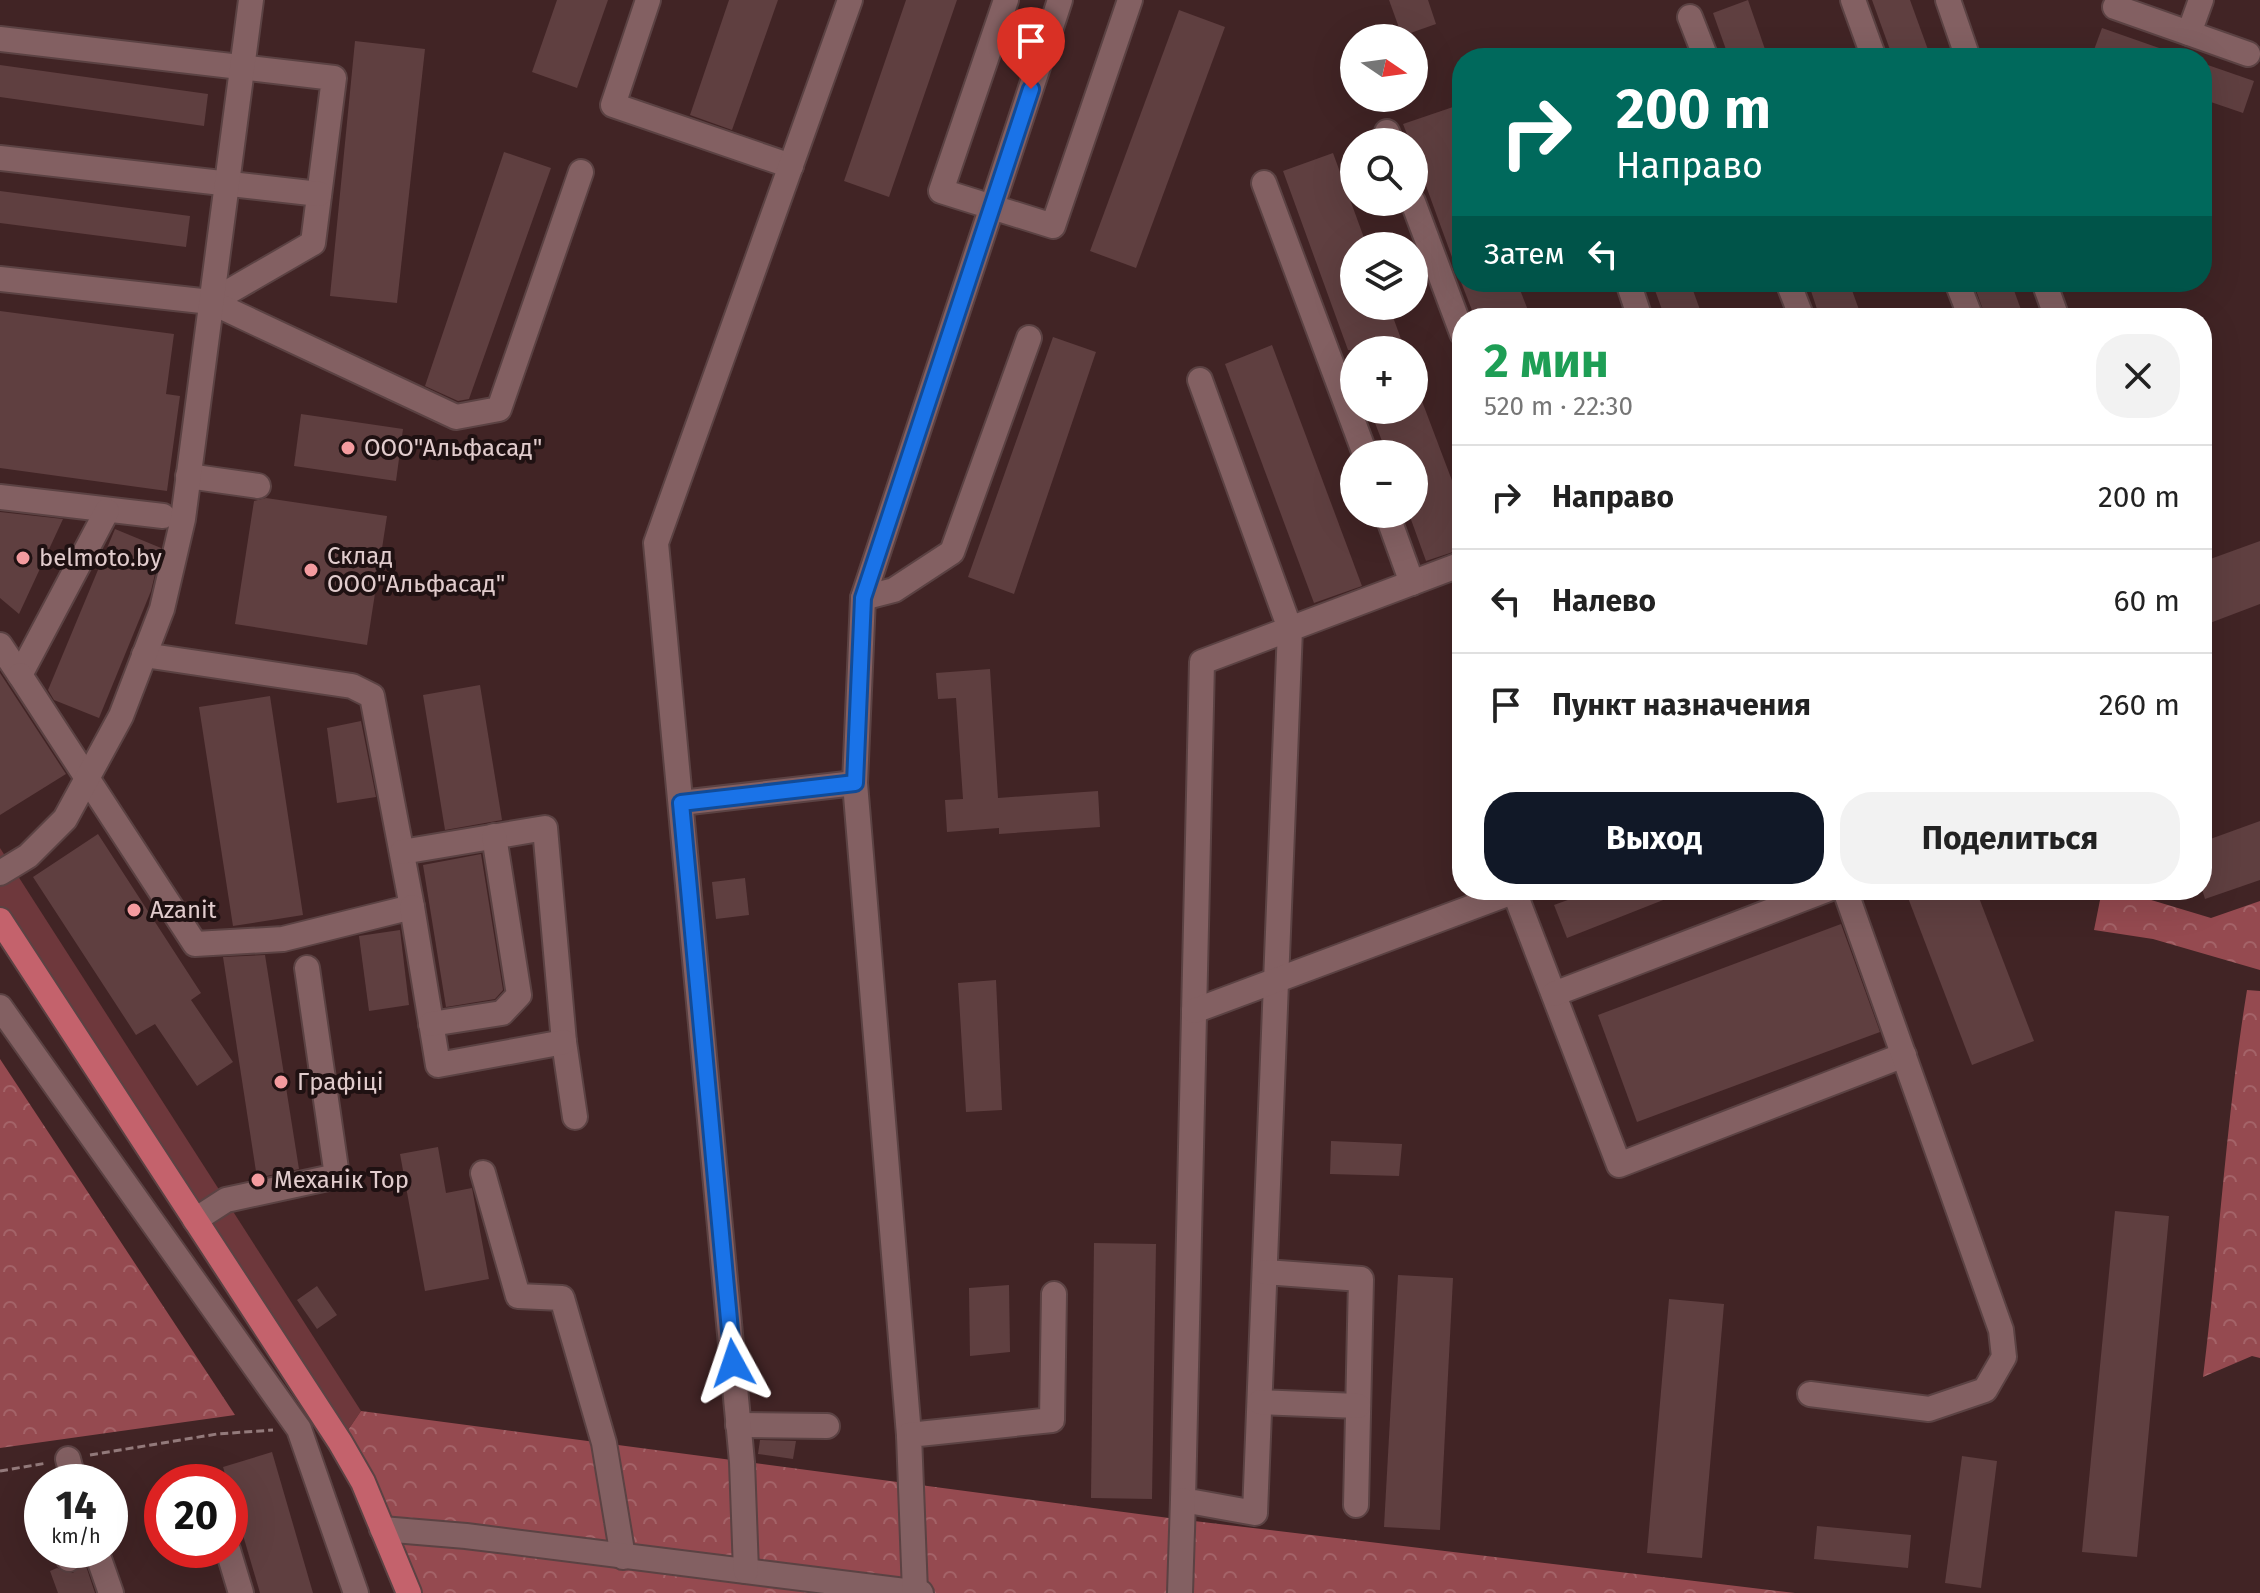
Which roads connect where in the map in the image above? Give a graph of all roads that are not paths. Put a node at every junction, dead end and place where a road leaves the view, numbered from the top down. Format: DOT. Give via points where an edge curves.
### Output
graph roads {
  1 [pos="251,0"];
  2 [pos="648,0"];
  3 [pos="850,0"];
  4 [pos="1006,0"];
  5 [pos="1060,0"];
  6 [pos="1130,0"];
  7 [pos="1853,0"];
  8 [pos="1948,0"];
  9 [pos="2201,0"];
  10 [pos="2115,7"];
  11 [pos="1690,17"];
  12 [pos="2189,33"];
  13 [pos="0,39"];
  14 [pos="1702,48"];
  15 [pos="1870,48"];
  16 [pos="1965,48"];
  17 [pos="2248,54"];
  18 [pos="242,69"];
  19 [pos="0,158"];
  20 [pos="791,166"];
  21 [pos="581,172"];
  22 [pos="1264,183"];
  23 [pos="226,185"];
  24 [pos="319,194"];
  25 [pos="991,208"];
  26 [pos="1418,216"];
  27 [pos="0,279"];
  28 [pos="211,302"];
  29 [pos="1453,308"];
  30 [pos="1029,338"];
  31 [pos="1200,380"];
  32 [pos="1360,440"];
  33 [pos="188,476"];
  34 [pos="258,486"];
  35 [pos="0,497"];
  36 [pos="107,511"];
  37 [pos="163,516"];
  38 [pos="1392,528"];
  39 [pos="1452,568"];
  40 [pos="1412,583"];
  41 [pos="863,598"];
  42 [pos="1290,629"];
  43 [pos="0,645"];
  44 [pos="144,655"];
  45 [pos="20,675"];
  46 [pos="87,780"];
  47 [pos="855,783"];
  48 [pos="681,803"];
  49 [pos="494,836"];
  50 [pos="402,852"];
  51 [pos="0,873"];
  52 [pos="1492,900"];
  53 [pos="1519,900"];
  54 [pos="1800,900"];
  55 [pos="1849,900"];
  56 [pos="412,907"];
  57 [pos="0,920"];
  58 [pos="307,968"];
  59 [pos="1276,980"];
  60 [pos="1554,994"];
  61 [pos="0,1007"];
  62 [pos="1194,1011"];
  63 [pos="431,1024"];
  64 [pos="564,1042"];
  65 [pos="1904,1055"];
  66 [pos="575,1117"];
  67 [pos="483,1173"];
  68 [pos="195,1220"];
  69 [pos="1265,1272"];
  70 [pos="1054,1294"];
  71 [pos="1810,1394"];
  72 [pos="1260,1402"];
  73 [pos="1358,1406"];
  74 [pos="738,1425"];
  75 [pos="827,1426"];
  76 [pos="909,1435"];
  77 [pos="1183,1500"];
  78 [pos="1356,1505"];
  79 [pos="382,1529"];
  80 [pos="623,1557"];
  81 [pos="102,1568"];
  82 [pos="233,1568"];
  83 [pos="746,1571"];
  84 [pos="111,1593"];
  85 [pos="241,1593"];
  86 [pos="356,1593"];
  87 [pos="409,1593"];
  88 [pos="918,1593"];
  89 [pos="1180,1593"];
  1 -- 18 [label="street"];
  2 -- 20 [label="street" via="613,105"];
  3 -- 20 [label="street"];
  4 -- 25 [label="street" via="941,191"];
  5 -- 25 [label="street"];
  6 -- 25 [label="street" via="1053,226"];
  7 -- 15 [label="street"];
  8 -- 16 [label="street"];
  9 -- 12 [label="street"];
  10 -- 12 [label="street"];
  11 -- 14 [label="street"];
  12 -- 17 [label="street"];
  13 -- 18 [label="street"];
  18 -- 23 [label="street"];
  18 -- 24 [label="street" via="334,78"];
  19 -- 23 [label="street"];
  20 -- 48 [label="street" via="656,543"];
  21 -- 28 [label="street" via="499,409 456,417"];
  22 -- 32 [label="street"];
  23 -- 24 [label="street"];
  23 -- 28 [label="street"];
  24 -- 28 [label="street" via="313,243"];
  25 -- 41 [label="street"];
  26 -- 29 [label="street"];
  27 -- 28 [label="street"];
  28 -- 33 [label="street"];
  30 -- 41 [label="street" via="952,552 894,590"];
  31 -- 42 [label="street"];
  33 -- 34 [label="street"];
  33 -- 44 [label="street" via="162,609"];
  35 -- 36 [label="street"];
  36 -- 37 [label="street"];
  36 -- 45 [label="street"];
  38 -- 40 [label="street"];
  39 -- 40 [label="street"];
  40 -- 42 [label="street"];
  41 -- 47 [label="street"];
  42 -- 59 [label="street"];
  42 -- 62 [label="street" via="1202,662"];
  43 -- 45 [label="street"];
  44 -- 46 [label="street" via="121,716"];
  44 -- 50 [label="street" via="352,686 372,696"];
  45 -- 46 [label="street"];
  46 -- 51 [label="street" via="65,819 28,856"];
  46 -- 56 [label="street" via="195,944 283,939"];
  47 -- 48 [label="street"];
  47 -- 76 [label="street"];
  48 -- 74 [label="street"];
  49 -- 50 [label="street"];
  49 -- 63 [label="street" via="519,995 502,1013"];
  49 -- 64 [label="street" via="545,828"];
  50 -- 56 [label="street"];
  52 -- 59 [label="street"];
  53 -- 60 [label="street"];
  54 -- 60 [label="street"];
  55 -- 65 [label="street"];
  56 -- 63 [label="street"];
  57 -- 68 [label="main road"];
  58 -- 68 [label="street" via="337,1176 226,1200"];
  59 -- 62 [label="street"];
  59 -- 69 [label="street"];
  60 -- 65 [label="street" via="1619,1165"];
  61 -- 86 [label="street" via="299,1429"];
  62 -- 77 [label="street"];
  63 -- 64 [label="street" via="438,1065"];
  64 -- 66 [label="street"];
  65 -- 71 [label="street" via="2001,1330 2004,1357 1985,1390 1929,1409"];
  67 -- 80 [label="street" via="518,1296 562,1298 604,1443"];
  68 -- 79 [label="main road" via="340,1442"];
  69 -- 72 [label="street"];
  69 -- 73 [label="street" via="1361,1279"];
  70 -- 76 [label="street" via="1052,1420"];
  72 -- 73 [label="street"];
  72 -- 77 [label="street" via="1255,1513"];
  73 -- 78 [label="street"];
  74 -- 75 [label="street"];
  74 -- 83 [label="street"];
  76 -- 88 [label="street"];
  77 -- 89 [label="street"];
  79 -- 80 [label="street"];
  79 -- 87 [label="main road"];
  80 -- 83 [label="street"];
  81 -- 84 [label="street"];
  82 -- 85 [label="street"];
  83 -- 88 [label="street"];
}
